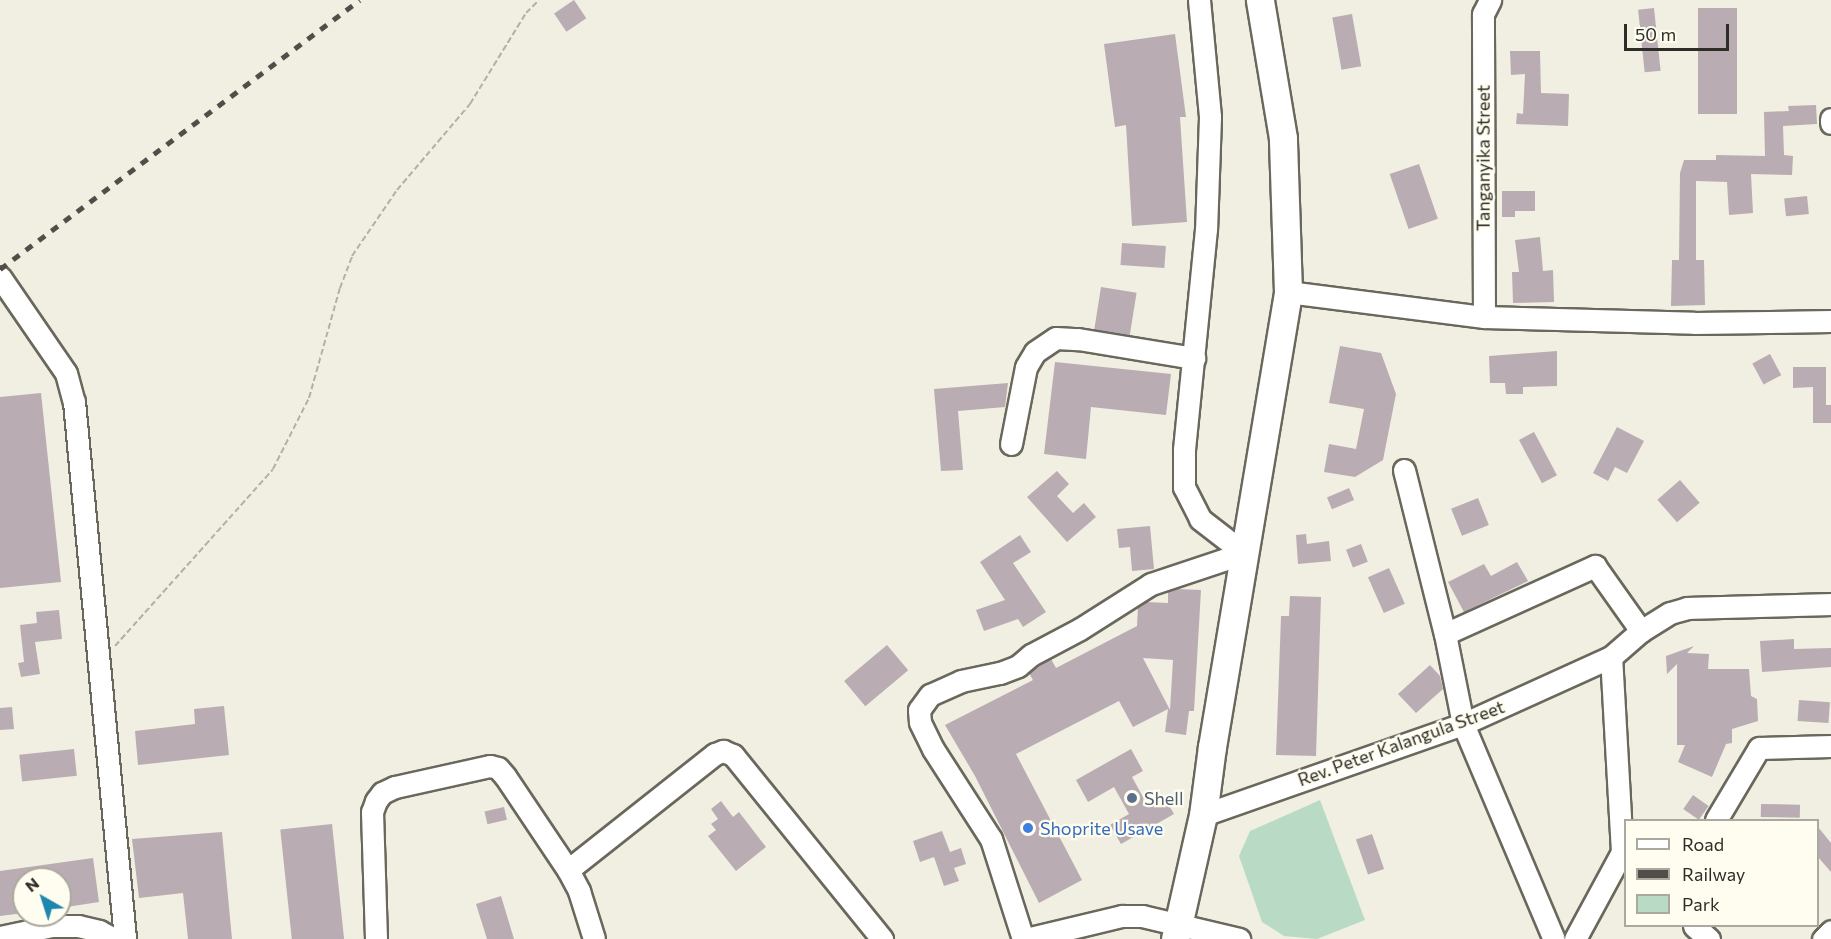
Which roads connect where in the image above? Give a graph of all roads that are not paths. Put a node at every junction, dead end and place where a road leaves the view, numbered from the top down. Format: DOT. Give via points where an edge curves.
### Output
graph roads {
  1 [pos="1199,0"];
  2 [pos="1260,0"];
  3 [pos="1490,0"];
  4 [pos="1831,119"];
  5 [pos="1831,123"];
  6 [pos="0,277"];
  7 [pos="1288,292"];
  8 [pos="1484,317"];
  9 [pos="1831,321"];
  10 [pos="1194,358"];
  11 [pos="1011,444"];
  12 [pos="1404,471"];
  13 [pos="1244,553"];
  14 [pos="1831,604"];
  15 [pos="1641,632"];
  16 [pos="1445,634"];
  17 [pos="1611,657"];
  18 [pos="1463,724"];
  19 [pos="1831,746"];
  20 [pos="1203,815"];
  21 [pos="1717,819"];
  22 [pos="568,870"];
  23 [pos="1619,874"];
  24 [pos="1695,927"];
  25 [pos="1177,931"];
  26 [pos="1831,931"];
  27 [pos="0,937"];
  28 [pos="114,939"];
  29 [pos="125,939"];
  30 [pos="376,939"];
  31 [pos="594,939"];
  32 [pos="882,939"];
  33 [pos="1025,939"];
  34 [pos="1239,939"];
  35 [pos="1554,939"];
  36 [pos="1575,939"];
  37 [pos="1709,939"];
  38 [pos="1823,939"];
  1 -- 10 [label="street" via="1210,117 1206,230"];
  2 -- 7 [label="main road" via="1283,138"];
  3 -- 8 [label="street, Tanganyika Street" via="1483,14"];
  4 -- 5 [label="street"];
  6 -- 29 [label="street" via="72,387"];
  7 -- 8 [label="street"];
  7 -- 13 [label="main road"];
  8 -- 9 [label="street" via="1694,323"];
  10 -- 11 [label="street" via="1056,338 1035,352 1026,367"];
  10 -- 13 [label="street" via="1184,487 1200,519"];
  12 -- 16 [label="street"];
  13 -- 20 [label="main road"];
  13 -- 33 [label="street" via="1151,584 1017,666 962,681 930,695 919,710 920,722 933,749 992,839"];
  14 -- 15 [label="street, Rev. Peter Kalangula Street" via="1687,608 1670,613"];
  15 -- 16 [label="street" via="1595,566"];
  15 -- 17 [label="street, Rev. Peter Kalangula Street"];
  16 -- 18 [label="street"];
  17 -- 18 [label="street, Rev. Peter Kalangula Street"];
  17 -- 23 [label="street" via="1622,852"];
  18 -- 20 [label="street, Rev. Peter Kalangula Street"];
  18 -- 35 [label="street"];
  19 -- 21 [label="street" via="1759,748"];
  20 -- 25 [label="main road"];
  22 -- 30 [label="street" via="498,768 490,766 395,787 382,793 372,812"];
  22 -- 31 [label="street"];
  22 -- 32 [label="street" via="723,751 733,755"];
  23 -- 36 [label="street"];
  24 -- 37 [label="street"];
  25 -- 33 [label="street" via="1142,916 1122,916"];
  25 -- 34 [label="street"];
  26 -- 38 [label="street"];
  27 -- 28 [label="street" via="52,926 78,926"];
}
